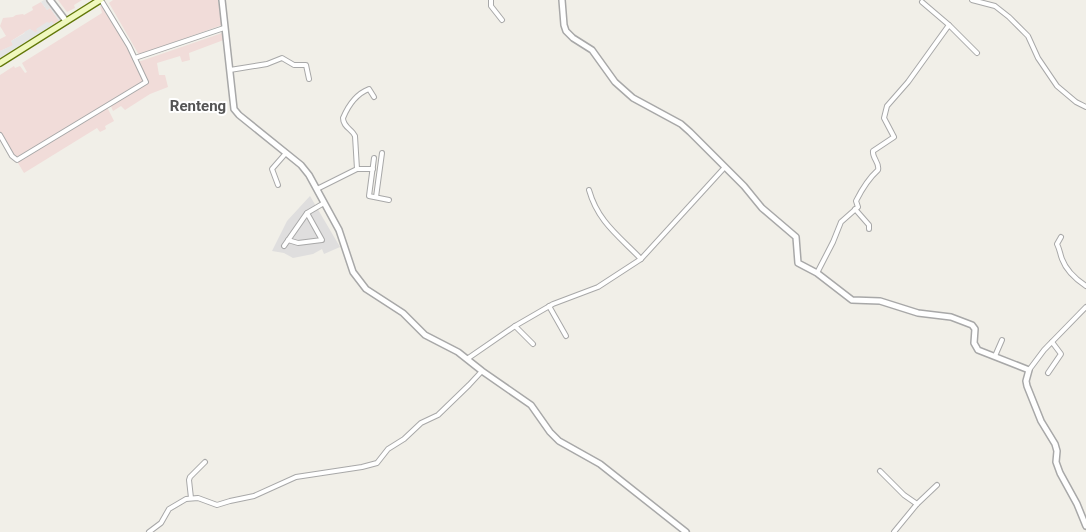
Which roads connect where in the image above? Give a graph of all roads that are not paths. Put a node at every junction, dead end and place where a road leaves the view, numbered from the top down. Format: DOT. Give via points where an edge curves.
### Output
graph roads {
  1 [pos="50,0"];
  2 [pos="100,0"];
  3 [pos="222,0"];
  4 [pos="491,0"];
  5 [pos="562,0"];
  6 [pos="972,0"];
  7 [pos="922,2"];
  8 [pos="502,20"];
  9 [pos="66,21"];
  10 [pos="949,25"];
  11 [pos="224,28"];
  12 [pos="977,53"];
  13 [pos="135,58"];
  14 [pos="0,63"];
  15 [pos="230,70"];
  16 [pos="309,79"];
  17 [pos="374,97"];
  18 [pos="1086,107"];
  19 [pos="0,135"];
  20 [pos="286,153"];
  21 [pos="382,153"];
  22 [pos="374,158"];
  23 [pos="725,167"];
  24 [pos="358,169"];
  25 [pos="373,169"];
  26 [pos="379,170"];
  27 [pos="278,185"];
  28 [pos="317,189"];
  29 [pos="590,190"];
  30 [pos="376,197"];
  31 [pos="389,200"];
  32 [pos="324,203"];
  33 [pos="855,209"];
  34 [pos="307,213"];
  35 [pos="869,229"];
  36 [pos="1061,238"];
  37 [pos="288,240"];
  38 [pos="284,246"];
  39 [pos="641,258"];
  40 [pos="817,273"];
  41 [pos="1086,286"];
  42 [pos="549,306"];
  43 [pos="1086,307"];
  44 [pos="516,326"];
  45 [pos="566,336"];
  46 [pos="1002,340"];
  47 [pos="1052,342"];
  48 [pos="533,344"];
  49 [pos="995,356"];
  50 [pos="467,359"];
  51 [pos="482,370"];
  52 [pos="1028,370"];
  53 [pos="1048,373"];
  54 [pos="205,462"];
  55 [pos="880,471"];
  56 [pos="937,484"];
  57 [pos="191,498"];
  58 [pos="917,504"];
  59 [pos="1086,526"];
  60 [pos="149,532"];
  61 [pos="686,532"];
  62 [pos="894,532"];
  1 -- 9 [label="street"];
  2 -- 9 [label="main road"];
  2 -- 13 [label="street"];
  3 -- 11 [label="street"];
  4 -- 8 [label="street" via="490,6"];
  5 -- 23 [label="street" via="566,31 592,50 614,82 632,98 686,128"];
  6 -- 18 [label="street" via="996,6 1009,17 1028,36 1057,86"];
  7 -- 10 [label="street"];
  9 -- 14 [label="main road"];
  10 -- 12 [label="street"];
  10 -- 33 [label="street" via="887,106 884,118 894,137 873,151 879,168 863,187"];
  11 -- 13 [label="street"];
  11 -- 15 [label="street"];
  13 -- 19 [label="street" via="146,82 17,160"];
  15 -- 16 [label="street" via="267,64 281,58 294,65 306,65"];
  15 -- 20 [label="street" via="235,111"];
  17 -- 24 [label="street" via="368,89 359,94 343,118 355,136"];
  20 -- 27 [label="street" via="272,169"];
  20 -- 28 [label="street" via="305,170"];
  21 -- 26 [label="street"];
  22 -- 25 [label="street"];
  23 -- 39 [label="street"];
  23 -- 40 [label="street" via="762,208 796,237 798,263"];
  24 -- 25 [label="street"];
  24 -- 28 [label="street"];
  25 -- 26 [label="street"];
  25 -- 30 [label="street" via="369,196"];
  26 -- 30 [label="street"];
  28 -- 32 [label="street"];
  29 -- 39 [label="street" via="594,206 607,226"];
  30 -- 31 [label="street"];
  32 -- 34 [label="street"];
  32 -- 50 [label="street" via="360,283 403,313 425,336"];
  33 -- 35 [label="street" via="866,220"];
  33 -- 40 [label="street" via="841,222"];
  34 -- 37 [label="street"];
  34 -- 37 [label="street" via="322,240 298,243"];
  36 -- 41 [label="street" via="1057,244 1062,260 1077,280"];
  37 -- 38 [label="street"];
  39 -- 42 [label="street" via="598,287"];
  40 -- 49 [label="street" via="855,301 880,301 912,312 950,316 965,322 975,329 976,349"];
  42 -- 44 [label="street"];
  42 -- 45 [label="street"];
  43 -- 47 [label="street"];
  44 -- 48 [label="street"];
  44 -- 50 [label="street"];
  46 -- 49 [label="street"];
  47 -- 52 [label="street"];
  47 -- 53 [label="street" via="1061,354"];
  49 -- 52 [label="street"];
  50 -- 51 [label="street"];
  51 -- 57 [label="street" via="438,415 417,426 388,449 377,463 292,478 254,496 217,505"];
  51 -- 61 [label="street" via="531,405 559,441 600,464"];
  52 -- 59 [label="street" via="1027,386 1041,421 1055,444 1060,473"];
  54 -- 57 [label="street" via="190,477"];
  55 -- 58 [label="street"];
  56 -- 58 [label="street"];
  57 -- 60 [label="street" via="169,509 161,523"];
  58 -- 62 [label="street"];
}
